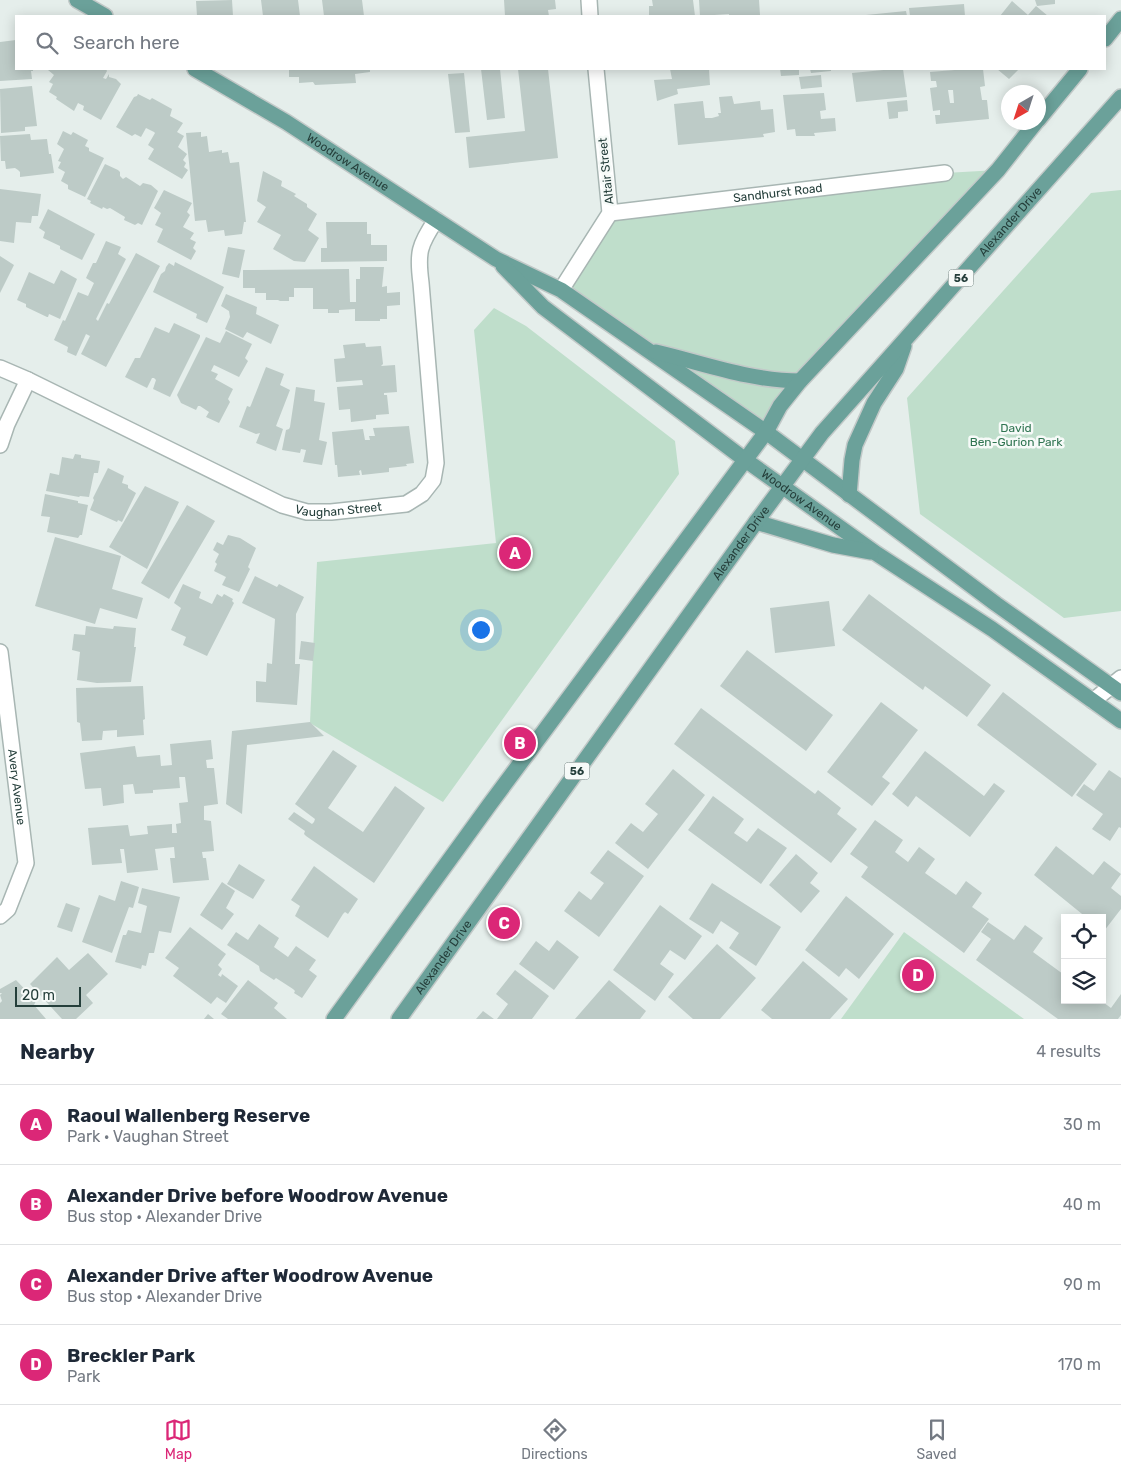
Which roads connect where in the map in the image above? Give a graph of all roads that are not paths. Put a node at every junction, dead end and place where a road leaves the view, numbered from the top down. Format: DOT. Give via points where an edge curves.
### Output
graph roads {
  1 [pos="77,0"];
  2 [pos="589,0"];
  3 [pos="103,15"];
  4 [pos="590,15"];
  5 [pos="1121,19"];
  6 [pos="1106,38"];
  7 [pos="197,70"];
  8 [pos="596,70"];
  9 [pos="1079,70"];
  10 [pos="1121,97"];
  11 [pos="1046,110"];
  12 [pos="1030,130"];
  13 [pos="945,173"];
  14 [pos="610,213"];
  15 [pos="436,220"];
  16 [pos="496,260"];
  17 [pos="562,290"];
  18 [pos="906,340"];
  19 [pos="645,349"];
  20 [pos="0,368"];
  21 [pos="28,380"];
  22 [pos="800,381"];
  23 [pos="766,432"];
  24 [pos="0,446"];
  25 [pos="744,459"];
  26 [pos="803,461"];
  27 [pos="783,488"];
  28 [pos="849,495"];
  29 [pos="756,522"];
  30 [pos="877,554"];
  31 [pos="0,652"];
  32 [pos="1118,686"];
  33 [pos="1093,701"];
  34 [pos="1121,721"];
  35 [pos="0,916"];
  36 [pos="334,1019"];
  37 [pos="399,1019"];
  1 -- 3 [label="main road"];
  2 -- 4 [label="street"];
  5 -- 6 [label="main road"];
  7 -- 15 [label="main road, Woodrow Avenue" via="286,122"];
  8 -- 14 [label="street, Altair Street"];
  9 -- 11 [label="main road"];
  10 -- 18 [label="main road, Alexander Drive / 56"];
  12 -- 22 [label="main road" via="998,170"];
  13 -- 14 [label="street, Sandhurst Road"];
  14 -- 17 [label="street, Altair Street"];
  15 -- 16 [label="main road, Woodrow Avenue"];
  15 -- 21 [label="street, Vaughan Street" via="423,239 418,261 436,463 433,480 422,494 406,504 331,512 307,512 282,505"];
  16 -- 17 [label="main road, Woodrow Avenue"];
  16 -- 25 [label="main road, Woodrow Avenue" via="543,307"];
  17 -- 19 [label="main road, Woodrow Avenue"];
  18 -- 26 [label="main road, Alexander Drive / 56" via="822,433"];
  18 -- 28 [label="main road" via="896,369 858,438"];
  19 -- 22 [label="main road" via="754,376"];
  19 -- 23 [label="main road, Woodrow Avenue"];
  20 -- 21 [label="street, Vaughan Street"];
  21 -- 24 [label="street" via="6,424"];
  22 -- 23 [label="main road" via="780,406"];
  23 -- 25 [label="main road"];
  23 -- 26 [label="main road, Woodrow Avenue"];
  25 -- 27 [label="main road, Woodrow Avenue"];
  25 -- 36 [label="main road"];
  26 -- 27 [label="main road, Alexander Drive / 56"];
  26 -- 28 [label="main road, Woodrow Avenue"];
  27 -- 29 [label="main road, Alexander Drive / 56"];
  27 -- 30 [label="main road, Woodrow Avenue"];
  28 -- 32 [label="main road, Woodrow Avenue" via="996,604"];
  29 -- 30 [label="main road" via="833,545"];
  29 -- 37 [label="main road, Alexander Drive / 56"];
  30 -- 33 [label="main road, Woodrow Avenue" via="992,629"];
  31 -- 35 [label="street, Avery Avenue" via="26,863 8,908"];
  32 -- 33 [label="street"];
  33 -- 34 [label="main road, Woodrow Avenue"];
}
